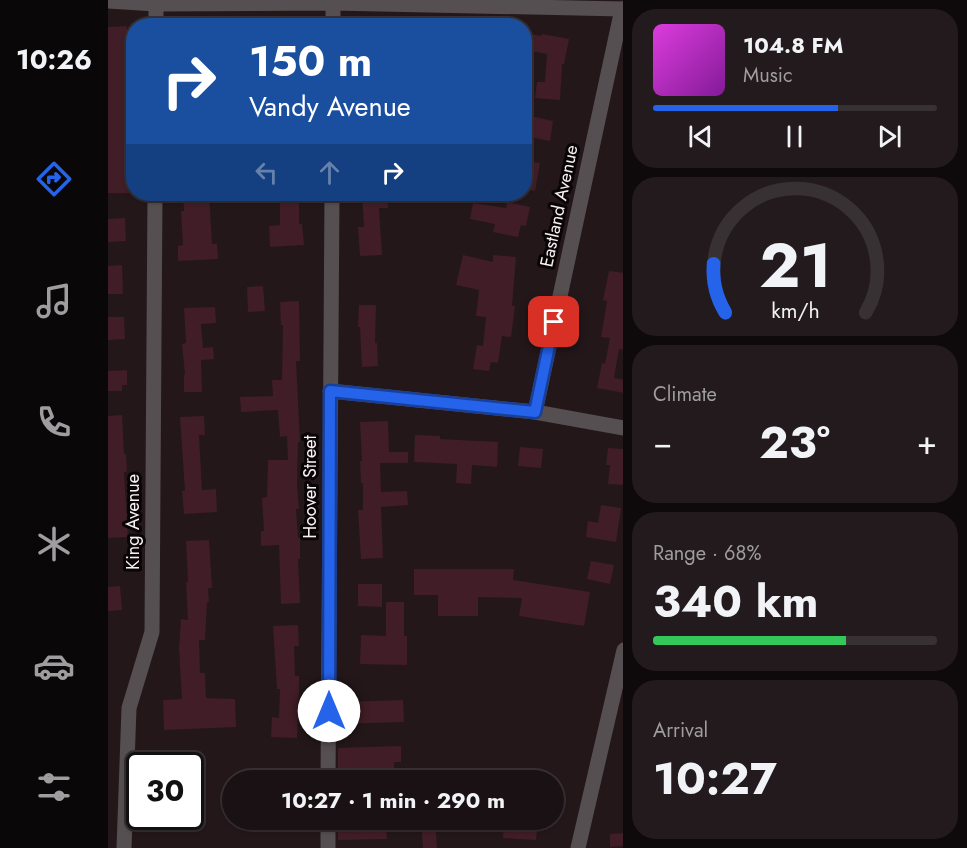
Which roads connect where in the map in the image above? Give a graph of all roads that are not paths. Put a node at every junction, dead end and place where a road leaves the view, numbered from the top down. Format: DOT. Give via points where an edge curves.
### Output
graph roads {
  1 [pos="108,1"];
  2 [pos="333,3"];
  3 [pos="156,4"];
  4 [pos="623,9"];
  5 [pos="156,18"];
  6 [pos="333,18"];
  7 [pos="155,201"];
  8 [pos="332,201"];
  9 [pos="330,391"];
  10 [pos="535,412"];
  11 [pos="623,428"];
  12 [pos="623,654"];
  13 [pos="328,770"];
  14 [pos="328,830"];
  15 [pos="124,848"];
  16 [pos="328,848"];
  17 [pos="578,848"];
  1 -- 3 [label="street"];
  2 -- 3 [label="street"];
  2 -- 4 [label="street"];
  2 -- 6 [label="street"];
  3 -- 5 [label="street"];
  4 -- 10 [label="street, Eastland Avenue"];
  7 -- 15 [label="street, King Avenue" via="152,632 129,708"];
  8 -- 9 [label="street, Hoover Street"];
  9 -- 10 [label="street"];
  9 -- 13 [label="street, Hoover Street"];
  10 -- 11 [label="street"];
  12 -- 17 [label="street"];
  14 -- 16 [label="street"];
}
